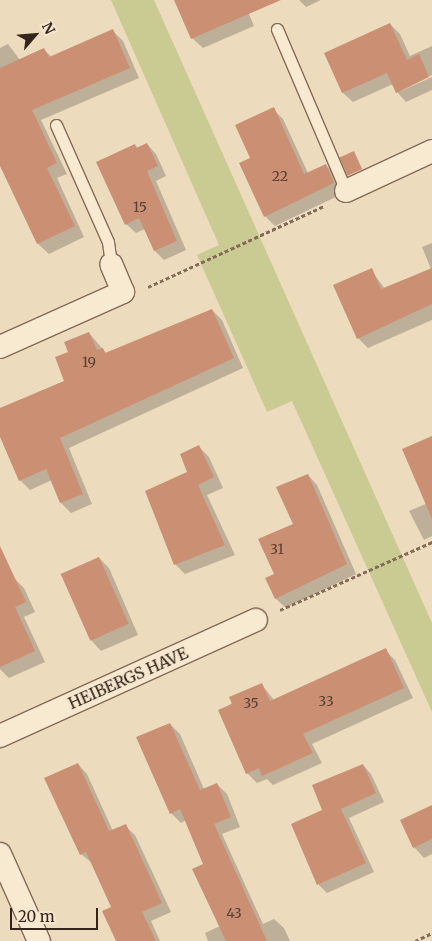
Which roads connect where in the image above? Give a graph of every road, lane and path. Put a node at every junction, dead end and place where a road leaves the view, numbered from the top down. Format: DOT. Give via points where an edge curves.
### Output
graph roads {
  1 [pos="276,29"];
  2 [pos="56,125"];
  3 [pos="432,151"];
  4 [pos="346,191"];
  5 [pos="111,264"];
  6 [pos="124,292"];
  7 [pos="0,347"];
  8 [pos="432,542"];
  9 [pos="256,620"];
  10 [pos="0,736"];
  11 [pos="0,854"];
  12 [pos="432,933"];
  13 [pos="39,941"];
  14 [pos="415,941"];
  1 -- 4 [label="lane"];
  2 -- 5 [label="lane" via="108,242"];
  3 -- 4 [label="street"];
  4 -- 6 [label="path" via="343,198 137,292"];
  5 -- 6 [label="street"];
  6 -- 7 [label="street"];
  8 -- 9 [label="path"];
  9 -- 10 [label="street, HEIBERGS HAVE"];
  11 -- 13 [label="street"];
  12 -- 14 [label="path"];
}
